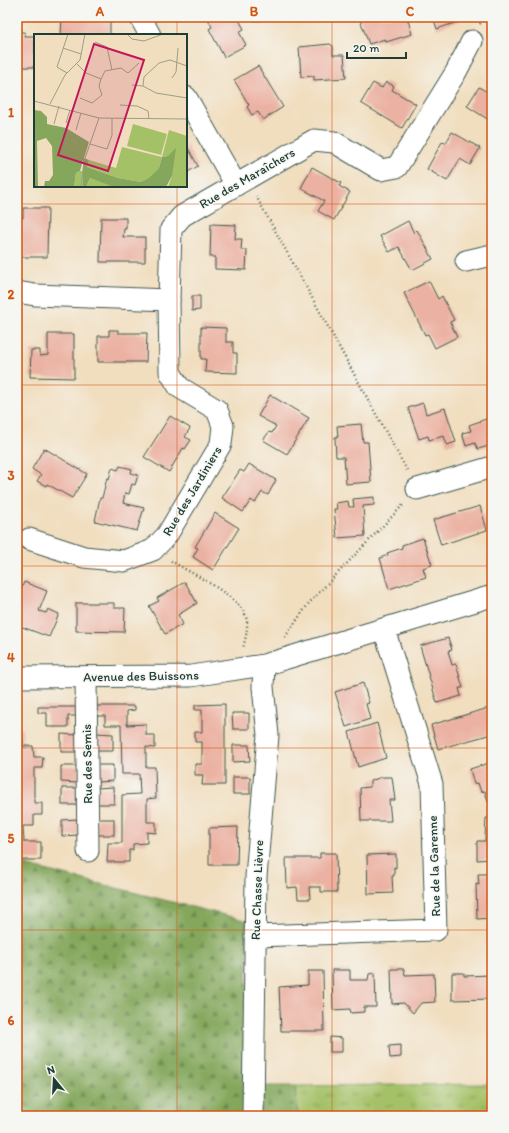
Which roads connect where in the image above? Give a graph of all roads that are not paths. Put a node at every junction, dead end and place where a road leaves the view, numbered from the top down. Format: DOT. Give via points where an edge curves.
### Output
graph roads {
  1 [pos="140,17"];
  2 [pos="149,34"];
  3 [pos="472,41"];
  4 [pos="187,99"];
  5 [pos="241,182"];
  6 [pos="492,255"];
  7 [pos="466,261"];
  8 [pos="17,292"];
  9 [pos="169,300"];
  10 [pos="492,467"];
  11 [pos="417,489"];
  12 [pos="30,539"];
  13 [pos="492,596"];
  14 [pos="384,629"];
  15 [pos="264,665"];
  16 [pos="17,677"];
  17 [pos="86,677"];
  18 [pos="88,851"];
  19 [pos="255,936"];
  20 [pos="253,1116"];
  1 -- 2 [label="street"];
  3 -- 5 [label="street, Rue des Maraîchers" via="456,72 397,167 381,170 334,142 314,140"];
  4 -- 5 [label="street"];
  5 -- 9 [label="street, Rue des Maraîchers" via="182,216 171,229"];
  6 -- 7 [label="street"];
  8 -- 9 [label="street" via="35,295"];
  9 -- 12 [label="street, Rue des Jardiniers" via="170,372 179,387 217,410 223,426 221,444 167,535 153,550 124,561 84,556"];
  10 -- 11 [label="street"];
  13 -- 14 [label="street, Avenue des Buissons"];
  14 -- 15 [label="street, Avenue des Buissons"];
  14 -- 19 [label="street, Rue de la Garenne" via="432,784 436,930"];
  15 -- 17 [label="street, Avenue des Buissons" via="191,676"];
  15 -- 19 [label="street, Rue Chasse Lièvre" via="263,687 268,736 256,877"];
  16 -- 17 [label="street, Avenue des Buissons"];
  17 -- 18 [label="street, Rue des Semis"];
  19 -- 20 [label="street, Rue Chasse Lièvre"];
}
